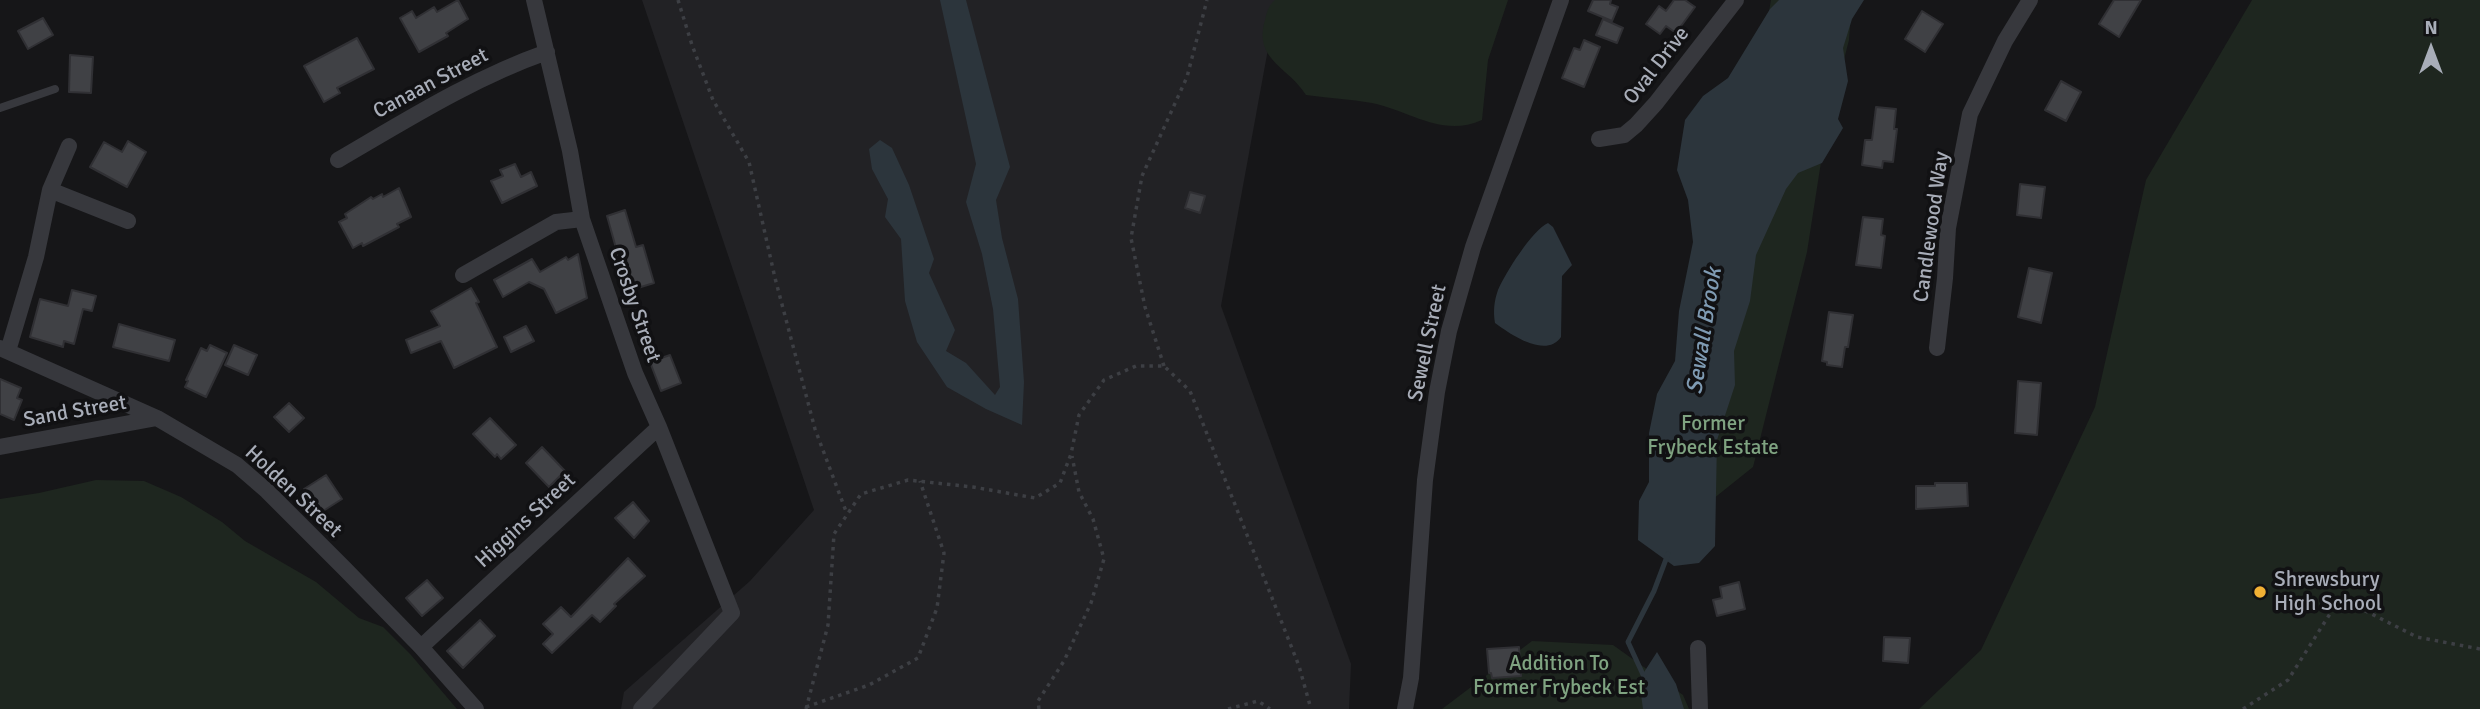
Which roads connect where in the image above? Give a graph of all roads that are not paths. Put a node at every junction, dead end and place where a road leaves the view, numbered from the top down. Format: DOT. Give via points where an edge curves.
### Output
graph roads {
  1 [pos="534,0"];
  2 [pos="1560,0"];
  3 [pos="1736,0"];
  4 [pos="2030,0"];
  5 [pos="547,52"];
  6 [pos="55,89"];
  7 [pos="0,108"];
  8 [pos="1599,139"];
  9 [pos="69,146"];
  10 [pos="338,160"];
  11 [pos="50,190"];
  12 [pos="582,219"];
  13 [pos="128,221"];
  14 [pos="463,275"];
  15 [pos="1937,348"];
  16 [pos="4,350"];
  17 [pos="157,418"];
  18 [pos="659,427"];
  19 [pos="0,447"];
  20 [pos="421,646"];
  21 [pos="1698,648"];
  22 [pos="477,709"];
  23 [pos="641,709"];
  24 [pos="1405,709"];
  25 [pos="1700,709"];
  1 -- 5 [label="street, Crosby Street"];
  2 -- 24 [label="street, Sewell Street" via="1448,331 1425,480"];
  3 -- 8 [label="street, Oval Drive" via="1636,125 1624,135"];
  4 -- 15 [label="street, Candlewood Way" via="1970,114 1948,228"];
  5 -- 10 [label="street, Canaan Street" via="517,62"];
  5 -- 12 [label="street, Crosby Street"];
  6 -- 7 [label="lane"];
  9 -- 11 [label="street"];
  11 -- 13 [label="street"];
  11 -- 16 [label="street" via="36,257"];
  12 -- 14 [label="street" via="556,222"];
  12 -- 18 [label="street, Crosby Street" via="635,373"];
  16 -- 17 [label="street, Holden Street"];
  17 -- 19 [label="street, Sand Street"];
  17 -- 20 [label="street, Holden Street" via="237,465"];
  18 -- 20 [label="street, Higgins Street"];
  18 -- 23 [label="street, Crosby Street" via="732,613"];
  20 -- 22 [label="street, Holden Street"];
  21 -- 25 [label="street"];
}
